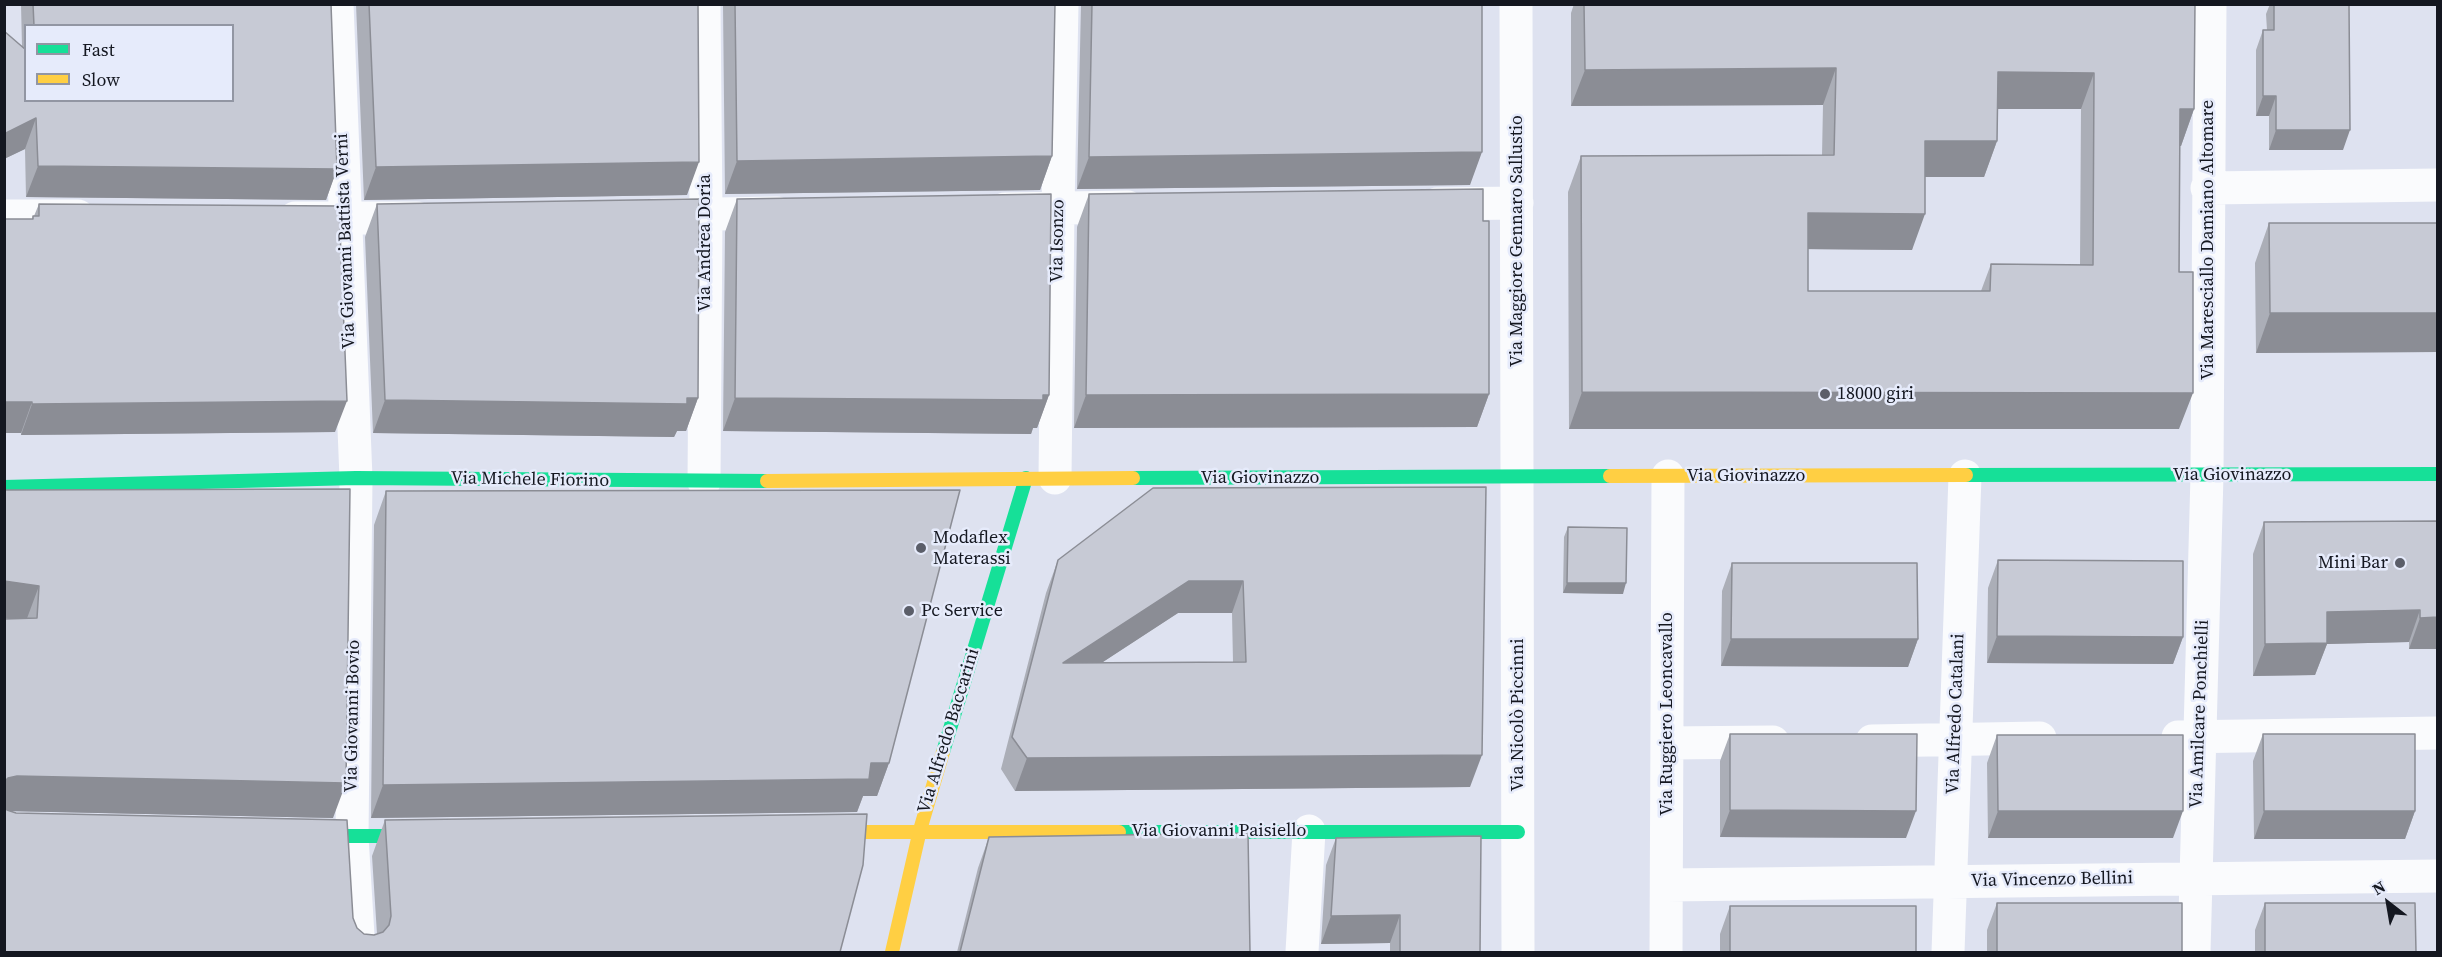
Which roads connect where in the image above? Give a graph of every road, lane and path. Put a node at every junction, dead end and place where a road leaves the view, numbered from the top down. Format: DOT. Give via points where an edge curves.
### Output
graph roads {
  1 [pos="337,4"];
  2 [pos="704,4"];
  3 [pos="1062,4"];
  4 [pos="1516,4"];
  5 [pos="2210,4"];
  6 [pos="2438,185"];
  7 [pos="2207,188"];
  8 [pos="1517,203"];
  9 [pos="1411,204"];
  10 [pos="1152,207"];
  11 [pos="1058,208"];
  12 [pos="976,209"];
  13 [pos="811,212"];
  14 [pos="706,214"];
  15 [pos="622,215"];
  16 [pos="4,216"];
  17 [pos="110,217"];
  18 [pos="263,218"];
  19 [pos="442,218"];
  20 [pos="346,219"];
  21 [pos="2438,474"];
  22 [pos="2207,475"];
  23 [pos="1668,476"];
  24 [pos="1965,476"];
  25 [pos="1518,477"];
  26 [pos="356,478"];
  27 [pos="1040,478"];
  28 [pos="704,482"];
  29 [pos="4,487"];
  30 [pos="2438,733"];
  31 [pos="2199,736"];
  32 [pos="2152,737"];
  33 [pos="2071,738"];
  34 [pos="1955,739"];
  35 [pos="1805,741"];
  36 [pos="1840,741"];
  37 [pos="1667,743"];
  38 [pos="920,830"];
  39 [pos="1309,831"];
  40 [pos="813,832"];
  41 [pos="1518,832"];
  42 [pos="292,836"];
  43 [pos="434,836"];
  44 [pos="352,837"];
  45 [pos="2438,876"];
  46 [pos="2196,879"];
  47 [pos="1950,881"];
  48 [pos="1667,885"];
  49 [pos="359,952"];
  50 [pos="892,952"];
  51 [pos="1302,952"];
  52 [pos="1518,952"];
  53 [pos="1666,952"];
  54 [pos="1948,952"];
  55 [pos="2194,952"];
  1 -- 20 [label="street, Via Giovanni Battista Verni"];
  2 -- 14 [label="street, Via Andrea Doria"];
  3 -- 11 [label="street, Via Isonzo"];
  4 -- 8 [label="street, Via Maggiore Gennaro Sallustio"];
  5 -- 7 [label="street, Via Maresciallo Damiano Altomare"];
  6 -- 7 [label="street"];
  7 -- 22 [label="street, Via Maresciallo Damiano Altomare"];
  8 -- 9 [label="street"];
  8 -- 25 [label="street, Via Maggiore Gennaro Sallustio"];
  10 -- 11 [label="street"];
  11 -- 12 [label="street"];
  11 -- 27 [label="street, Via Isonzo"];
  13 -- 14 [label="street"];
  14 -- 15 [label="street"];
  14 -- 28 [label="street, Via Andrea Doria"];
  16 -- 17 [label="street"];
  18 -- 20 [label="street"];
  19 -- 20 [label="street"];
  20 -- 26 [label="street, Via Giovanni Battista Verni"];
  21 -- 22 [label="street, Via Giovinazzo"];
  22 -- 24 [label="street, Via Giovinazzo"];
  22 -- 31 [label="street, Via Amilcare Ponchielli"];
  23 -- 24 [label="street, Via Giovinazzo"];
  23 -- 25 [label="street, Via Giovinazzo"];
  23 -- 37 [label="street, Via Ruggiero Leoncavallo"];
  24 -- 34 [label="street, Via Alfredo Catalani"];
  25 -- 27 [label="street, Via Giovinazzo"];
  25 -- 41 [label="street, Via Nicolò Piccinni"];
  26 -- 28 [label="street, Via Michele Fiorino"];
  26 -- 29 [label="street, Via Michele Fiorino"];
  26 -- 44 [label="street, Via Giovanni Bovio"];
  27 -- 28 [label="street, Via Michele Fiorino"];
  27 -- 38 [label="street, Via Alfredo Baccarini"];
  30 -- 31 [label="street"];
  31 -- 32 [label="street"];
  31 -- 46 [label="street, Via Amilcare Ponchielli"];
  33 -- 34 [label="street"];
  34 -- 36 [label="street"];
  34 -- 47 [label="street, Via Alfredo Catalani"];
  35 -- 37 [label="street"];
  37 -- 48 [label="street, Via Ruggiero Leoncavallo"];
  38 -- 39 [label="street, Via Giovanni Paisiello"];
  38 -- 40 [label="street, Via Giovanni Paisiello"];
  38 -- 50 [label="street, Via Alfredo Baccarini"];
  39 -- 41 [label="street, Via Giovanni Paisiello"];
  39 -- 51 [label="street"];
  41 -- 52 [label="street, Via Nicolò Piccinni"];
  42 -- 44 [label="street"];
  43 -- 44 [label="street"];
  44 -- 49 [label="street, Via Giovanni Bovio"];
  45 -- 46 [label="street, Via Vincenzo Bellini"];
  46 -- 47 [label="street, Via Vincenzo Bellini"];
  46 -- 55 [label="street, Via Amilcare Ponchielli"];
  47 -- 48 [label="street, Via Vincenzo Bellini"];
  47 -- 54 [label="street, Via Alfredo Catalani"];
  48 -- 53 [label="street, Via Ruggiero Leoncavallo"];
}
